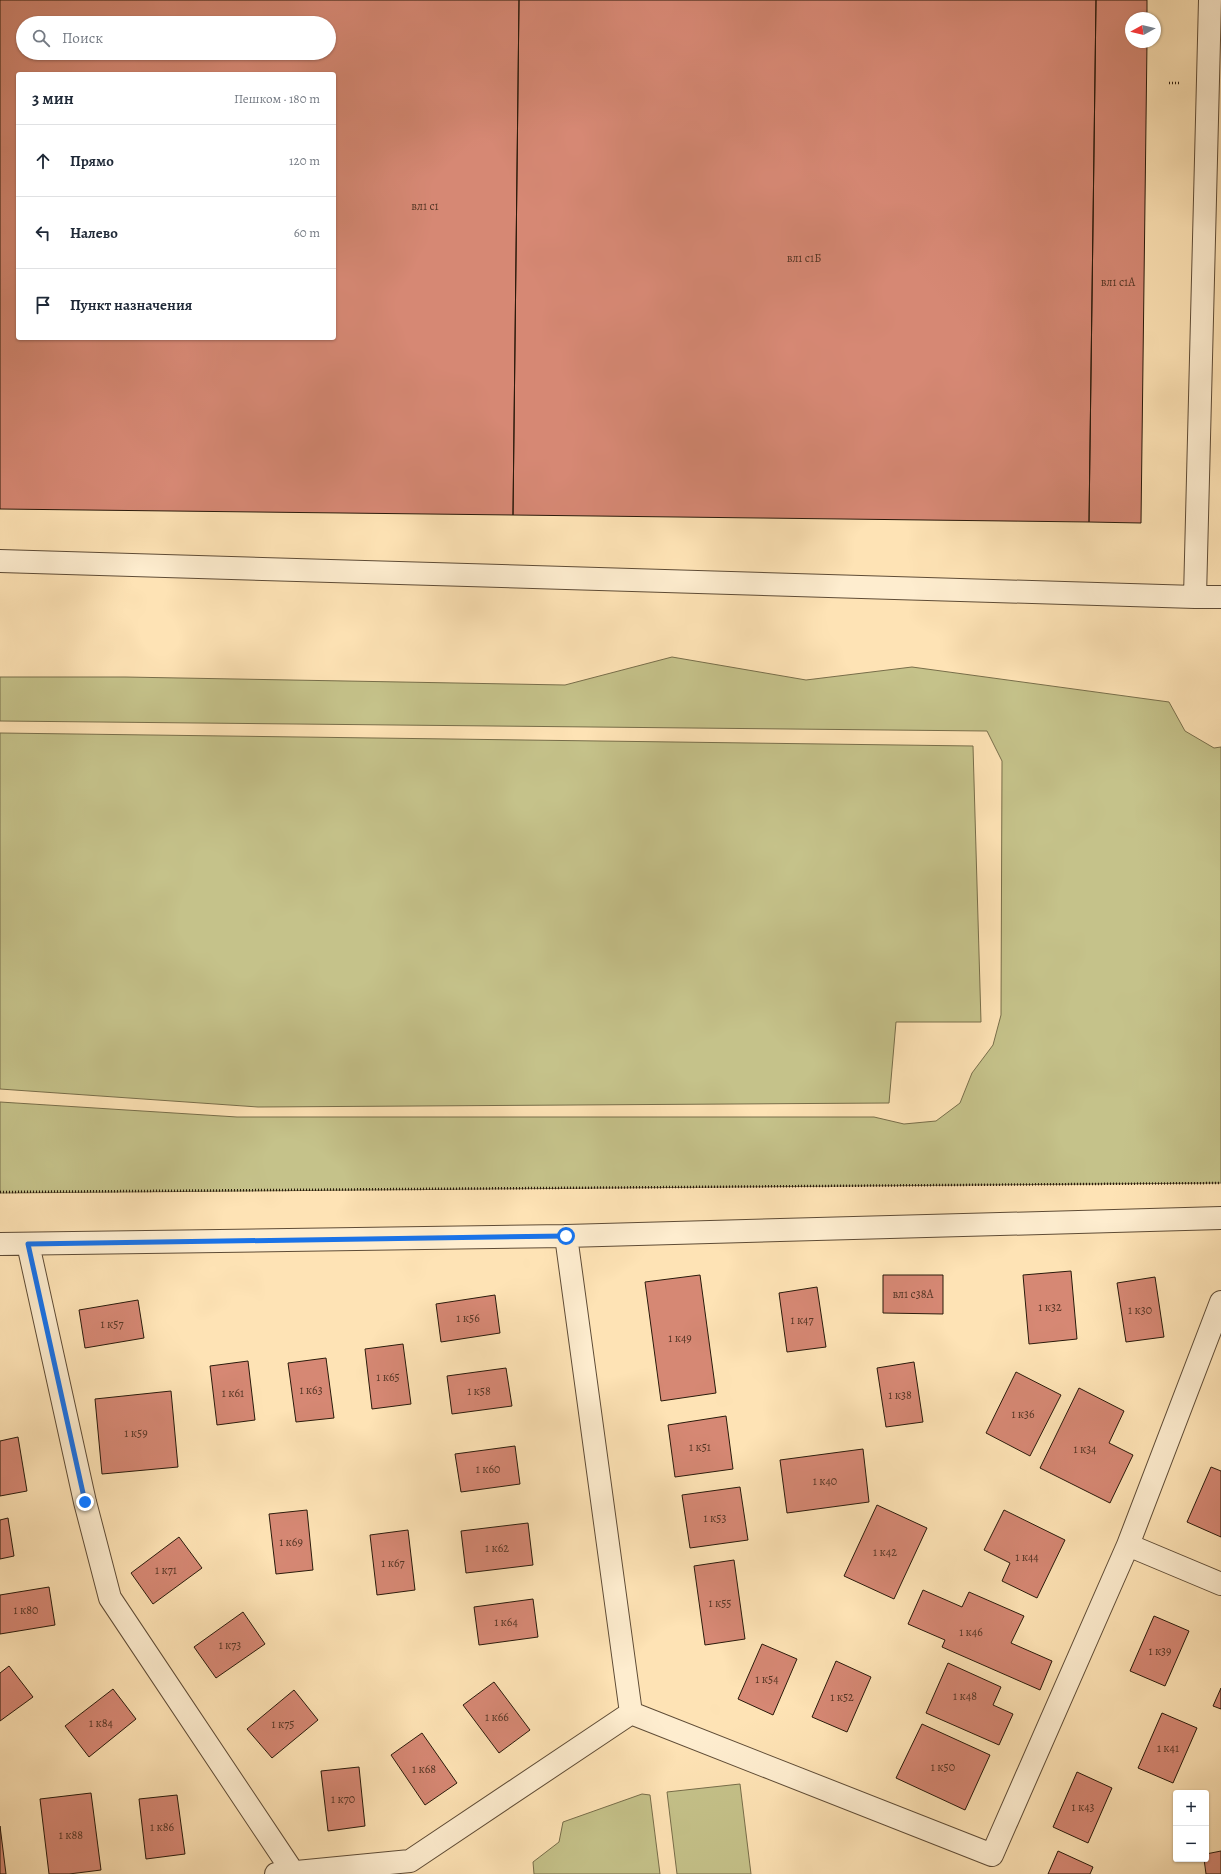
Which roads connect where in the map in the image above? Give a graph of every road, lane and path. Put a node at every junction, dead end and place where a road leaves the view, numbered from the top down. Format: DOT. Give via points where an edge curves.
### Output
graph roads {
  1 [pos="1210,0"];
  2 [pos="0,561"];
  3 [pos="1196,597"];
  4 [pos="1221,597"];
  5 [pos="1221,1183"];
  6 [pos="0,1192"];
  7 [pos="1221,1218"];
  8 [pos="566,1236"];
  9 [pos="0,1244"];
  10 [pos="28,1244"];
  11 [pos="1221,1302"];
  12 [pos="1128,1545"];
  13 [pos="1221,1584"];
  14 [pos="631,1713"];
  15 [pos="284,1873"];
  1 -- 3 [label="street"];
  2 -- 3 [label="street"];
  3 -- 4 [label="street"];
  5 -- 6 [label="path"];
  7 -- 8 [label="street"];
  8 -- 10 [label="street"];
  8 -- 14 [label="street"];
  9 -- 10 [label="street"];
  10 -- 15 [label="street" via="85,1502 110,1598"];
  11 -- 12 [label="street"];
  12 -- 13 [label="street"];
  12 -- 14 [label="street" via="992,1855"];
  14 -- 15 [label="street" via="410,1861"];
}
